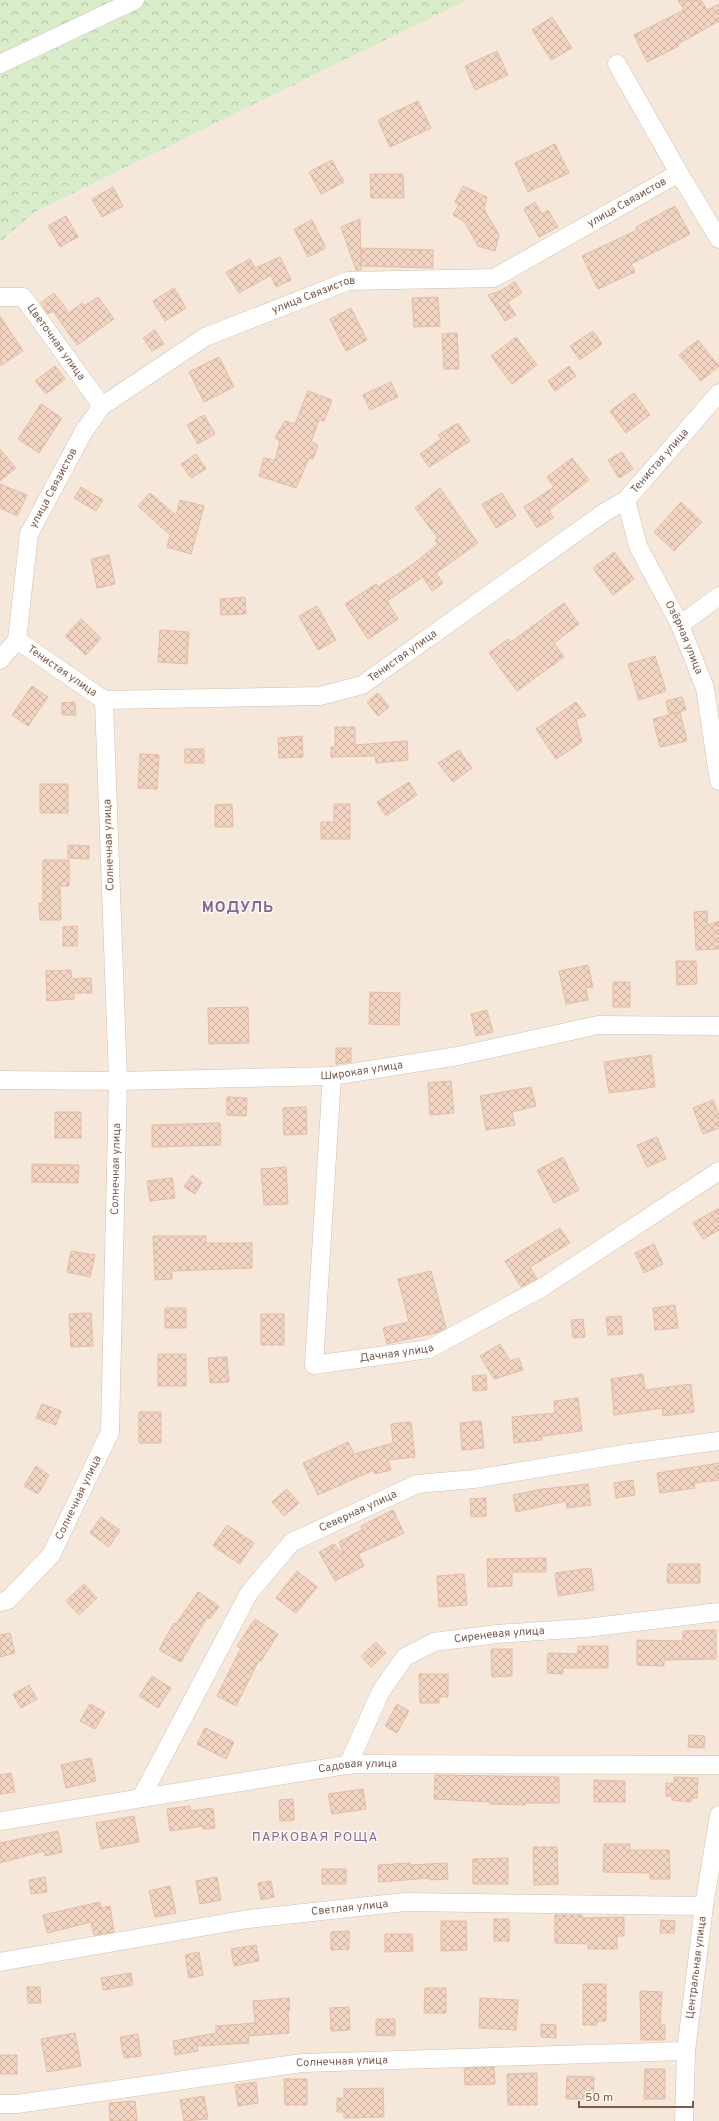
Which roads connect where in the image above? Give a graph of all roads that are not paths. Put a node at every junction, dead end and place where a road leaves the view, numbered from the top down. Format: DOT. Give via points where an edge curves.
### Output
graph roads {
  1 [pos="135,0"];
  2 [pos="0,64"];
  3 [pos="617,64"];
  4 [pos="679,173"];
  5 [pos="719,239"];
  6 [pos="0,297"];
  7 [pos="719,393"];
  8 [pos="102,406"];
  9 [pos="626,500"];
  10 [pos="719,596"];
  11 [pos="680,625"];
  12 [pos="17,640"];
  13 [pos="0,660"];
  14 [pos="104,700"];
  15 [pos="719,781"];
  16 [pos="719,1026"];
  17 [pos="332,1076"];
  18 [pos="0,1080"];
  19 [pos="118,1082"];
  20 [pos="719,1171"];
  21 [pos="719,1441"];
  22 [pos="0,1602"];
  23 [pos="719,1612"];
  24 [pos="348,1765"];
  25 [pos="719,1765"];
  26 [pos="142,1796"];
  27 [pos="719,1815"];
  28 [pos="0,1821"];
  29 [pos="704,1906"];
  30 [pos="0,1962"];
  31 [pos="686,2051"];
  32 [pos="0,2104"];
  33 [pos="684,2121"];
  1 -- 2 [label="street"];
  3 -- 4 [label="street, улица Связистов"];
  4 -- 5 [label="street"];
  4 -- 8 [label="street, улица Связистов" via="494,278 348,281 205,337"];
  6 -- 8 [label="street, Цветочная улица" via="23,297"];
  7 -- 9 [label="street, Тенистая улица"];
  8 -- 12 [label="street, улица Связистов" via="84,431 29,534"];
  9 -- 11 [label="street, Озёрная улица" via="638,546"];
  9 -- 14 [label="street, Тенистая улица" via="605,512 362,685 320,696"];
  10 -- 11 [label="street"];
  11 -- 15 [label="street, Озёрная улица" via="705,688"];
  12 -- 13 [label="street"];
  12 -- 14 [label="street, Тенистая улица"];
  14 -- 19 [label="street, Солнечная улица"];
  16 -- 17 [label="street, Широкая улица" via="598,1025 458,1056"];
  17 -- 19 [label="street, Широкая улица"];
  17 -- 20 [label="street, Дачная улица" via="314,1365 429,1349 543,1288"];
  18 -- 19 [label="street, Широкая улица"];
  19 -- 22 [label="street, Солнечная улица" via="110,1432 51,1555 8,1600"];
  21 -- 26 [label="street, Северная улица" via="474,1479 417,1484 292,1542 249,1594"];
  23 -- 24 [label="street, Сиреневая улица" via="434,1642 405,1657 385,1685"];
  24 -- 25 [label="street, Садовая улица"];
  24 -- 26 [label="street, Садовая улица"];
  26 -- 28 [label="street, Садовая улица"];
  27 -- 29 [label="street, Центральная улица"];
  29 -- 30 [label="street, Светлая улица" via="405,1902 248,1919"];
  29 -- 31 [label="street, Центральная улица"];
  31 -- 32 [label="street, Солнечная улица" via="302,2063 17,2104"];
  31 -- 33 [label="street, Центральная улица"];
}
